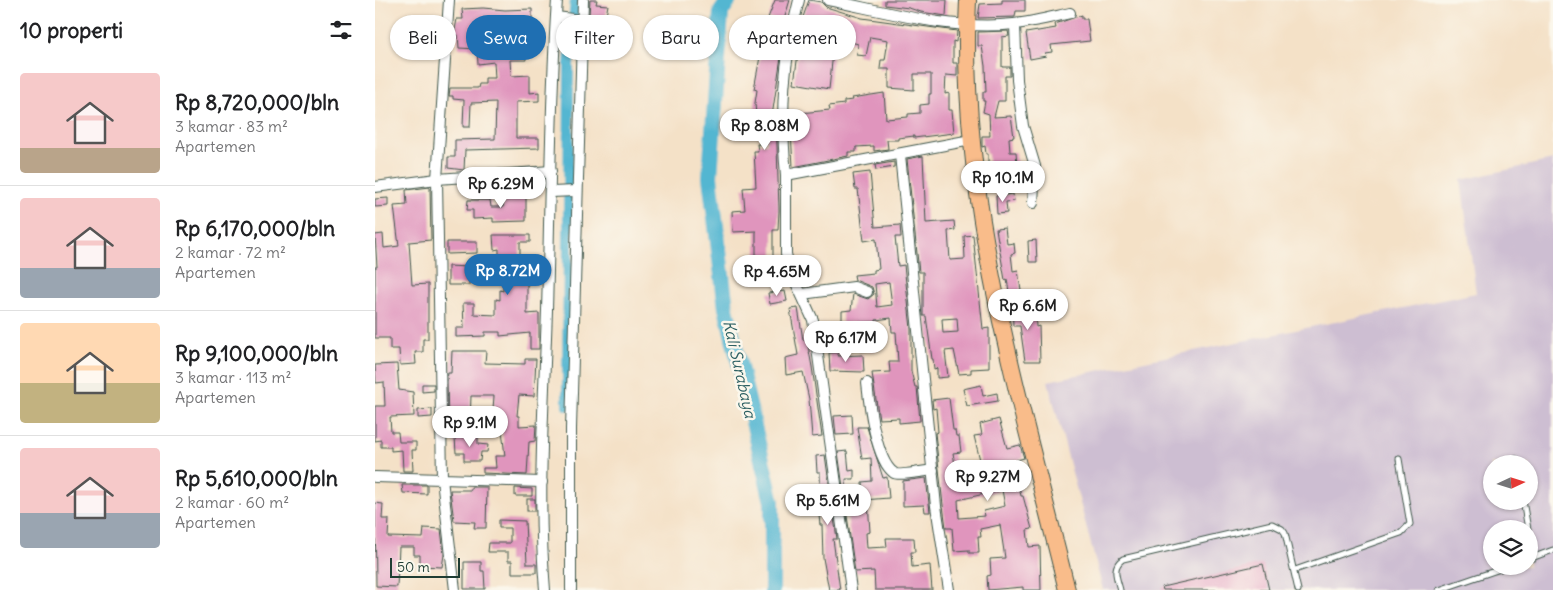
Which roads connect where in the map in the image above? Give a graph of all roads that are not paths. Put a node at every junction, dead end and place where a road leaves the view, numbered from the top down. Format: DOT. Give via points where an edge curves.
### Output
graph roads {
  1 [pos="449,0"];
  2 [pos="557,0"];
  3 [pos="583,0"];
  4 [pos="799,0"];
  5 [pos="828,0"];
  6 [pos="968,0"];
  7 [pos="1070,12"];
  8 [pos="558,15"];
  9 [pos="580,15"];
  10 [pos="967,24"];
  11 [pos="1015,24"];
  12 [pos="556,31"];
  13 [pos="578,60"];
  14 [pos="971,140"];
  15 [pos="901,155"];
  16 [pos="551,171"];
  17 [pos="786,175"];
  18 [pos="437,179"];
  19 [pos="375,187"];
  20 [pos="575,191"];
  21 [pos="554,192"];
  22 [pos="1033,203"];
  23 [pos="867,292"];
  24 [pos="802,294"];
  25 [pos="867,383"];
  26 [pos="1399,459"];
  27 [pos="933,470"];
  28 [pos="375,477"];
  29 [pos="442,479"];
  30 [pos="542,482"];
  31 [pos="1553,550"];
  32 [pos="1538,555"];
  33 [pos="1295,570"];
  34 [pos="1483,575"];
  35 [pos="455,590"];
  36 [pos="545,590"];
  37 [pos="571,590"];
  38 [pos="851,590"];
  39 [pos="949,590"];
  40 [pos="1067,590"];
  41 [pos="1120,590"];
  42 [pos="1299,590"];
  43 [pos="1439,590"];
  1 -- 18 [label="street"];
  2 -- 8 [label="street"];
  3 -- 9 [label="street"];
  4 -- 17 [label="street" via="784,71 782,109"];
  5 -- 10 [label="street" via="931,21"];
  6 -- 10 [label="main road"];
  7 -- 11 [label="street"];
  10 -- 11 [label="street"];
  10 -- 14 [label="main road"];
  11 -- 22 [label="street" via="1023,126 1035,166"];
  12 -- 16 [label="street"];
  13 -- 20 [label="street"];
  14 -- 15 [label="street"];
  14 -- 40 [label="main road" via="990,276"];
  15 -- 17 [label="street"];
  15 -- 27 [label="street"];
  16 -- 18 [label="street"];
  16 -- 21 [label="street"];
  17 -- 24 [label="street" via="786,254"];
  18 -- 19 [label="street"];
  18 -- 29 [label="street"];
  20 -- 21 [label="street"];
  20 -- 37 [label="street"];
  21 -- 30 [label="street"];
  23 -- 24 [label="street" via="854,287"];
  24 -- 38 [label="street" via="813,320"];
  25 -- 27 [label="street" via="876,437 893,472"];
  26 -- 33 [label="lane" via="1410,524 1408,528"];
  27 -- 39 [label="street"];
  28 -- 29 [label="street"];
  29 -- 30 [label="street"];
  29 -- 35 [label="street"];
  30 -- 36 [label="street"];
  31 -- 32 [label="lane"];
  33 -- 41 [label="lane" via="1285,534 1277,526 1267,524 1123,559 1115,566"];
  33 -- 42 [label="lane"];
  34 -- 43 [label="lane"];
}
